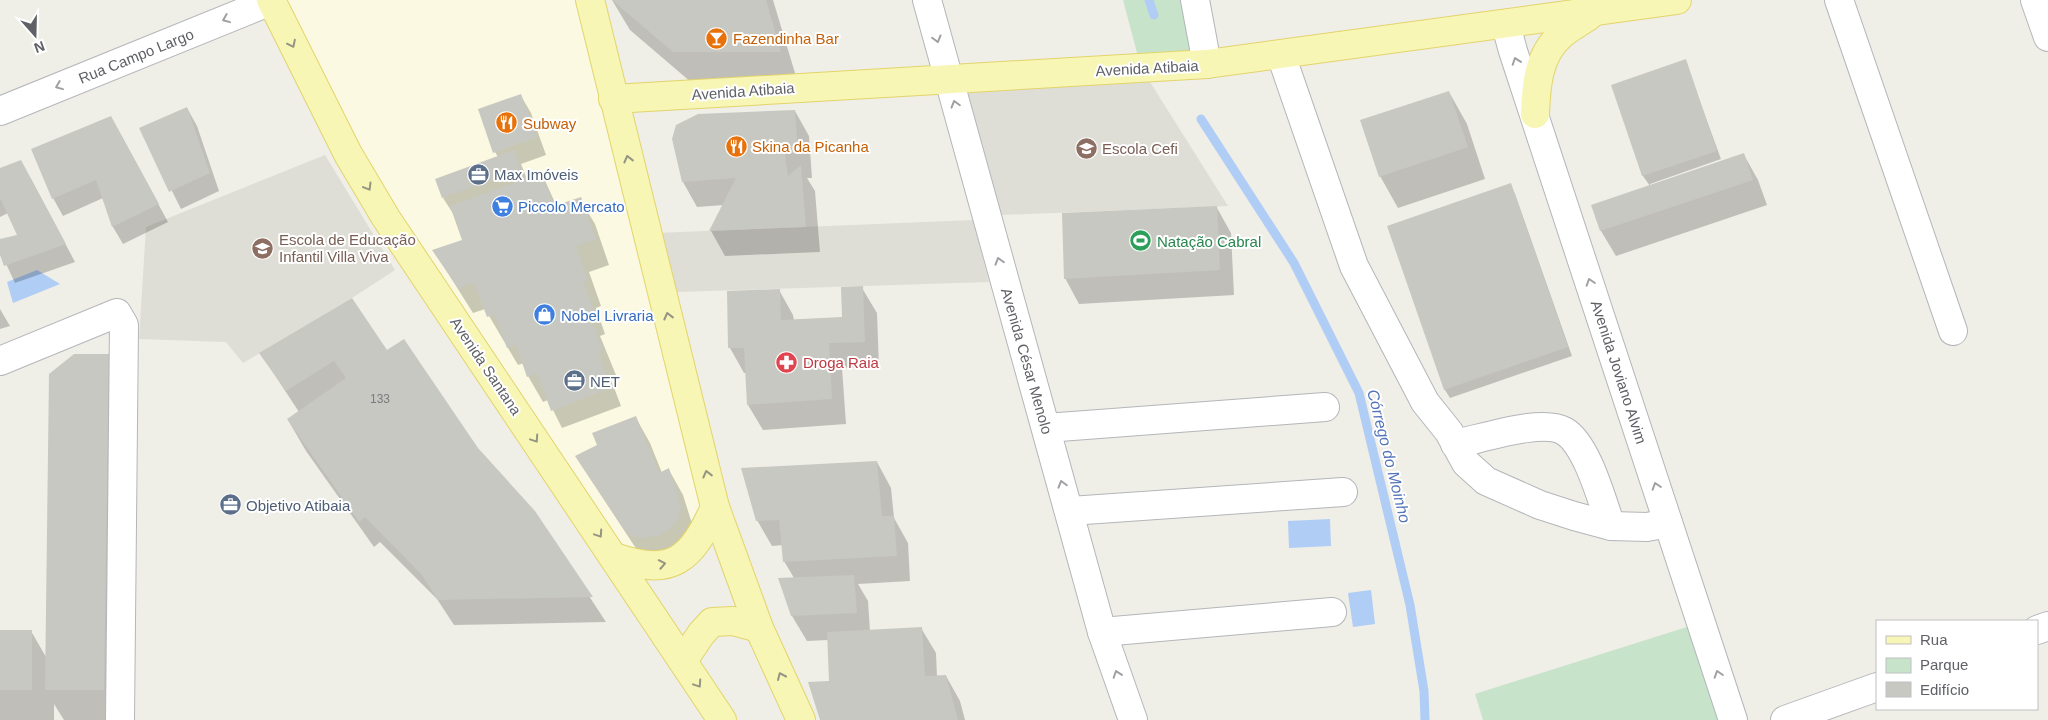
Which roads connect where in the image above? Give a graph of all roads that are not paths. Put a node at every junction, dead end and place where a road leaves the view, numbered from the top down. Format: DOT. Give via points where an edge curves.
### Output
graph roads {
  1 [pos="271,0"];
  2 [pos="590,0"];
  3 [pos="927,0"];
  4 [pos="1195,0"];
  5 [pos="1677,0"];
  6 [pos="1839,0"];
  7 [pos="2035,0"];
  8 [pos="1594,13"];
  9 [pos="1506,25"];
  10 [pos="2048,37"];
  11 [pos="1281,55"];
  12 [pos="1206,64"];
  13 [pos="948,78"];
  14 [pos="613,99"];
  15 [pos="0,111"];
  16 [pos="1535,114"];
  17 [pos="1953,331"];
  18 [pos="0,361"];
  19 [pos="1326,407"];
  20 [pos="1046,428"];
  21 [pos="1456,444"];
  22 [pos="1343,492"];
  23 [pos="716,507"];
  24 [pos="1070,511"];
  25 [pos="1668,523"];
  26 [pos="1611,526"];
  27 [pos="614,557"];
  28 [pos="1332,612"];
  29 [pos="759,628"];
  30 [pos="1102,632"];
  31 [pos="683,662"];
  32 [pos="1876,687"];
  33 [pos="120,720"];
  34 [pos="722,720"];
  35 [pos="801,720"];
  36 [pos="1133,720"];
  37 [pos="1733,720"];
  38 [pos="1785,720"];
  1 -- 15 [label="street, Rua Campo Largo, one-way"];
  1 -- 27 [label="main road, Avenida Santana, one-way" via="348,154 386,218"];
  2 -- 14 [label="main road"];
  3 -- 13 [label="street, Avenida César Menolo, one-way"];
  4 -- 12 [label="street"];
  5 -- 8 [label="main road, Avenida Atibaia"];
  6 -- 17 [label="street"];
  7 -- 10 [label="street"];
  8 -- 9 [label="main road, Avenida Atibaia"];
  8 -- 16 [label="main road" via="1560,35 1547,52 1536,80"];
  9 -- 11 [label="main road, Avenida Atibaia"];
  16 -- 9 [label="street, Avenida Joviano Alvim, one-way"];
  11 -- 12 [label="main road, Avenida Atibaia"];
  11 -- 21 [label="street" via="1354,266 1426,402"];
  12 -- 13 [label="main road, Avenida Atibaia"];
  13 -- 14 [label="main road, Avenida Atibaia"];
  20 -- 13 [label="street, Avenida César Menolo, one-way"];
  23 -- 14 [label="main road, one-way"];
  25 -- 16 [label="street, Avenida Joviano Alvim, one-way"];
  18 -- 33 [label="street" via="117,313 124,325"];
  19 -- 20 [label="street"];
  24 -- 20 [label="street, Avenida César Menolo, one-way"];
  21 -- 26 [label="street" via="1466,463 1486,482 1540,505"];
  21 -- 26 [label="street" via="1538,427 1565,431 1578,446"];
  22 -- 24 [label="street"];
  27 -- 23 [label="main road, one-way" via="633,564 657,566 674,562 693,550"];
  23 -- 29 [label="main road"];
  24 -- 30 [label="street, Avenida César Menolo"];
  25 -- 26 [label="street" via="1647,527"];
  37 -- 25 [label="street, Avenida Joviano Alvim, one-way"];
  27 -- 31 [label="main road, Avenida Santana"];
  28 -- 30 [label="street"];
  29 -- 31 [label="main road" via="733,621 712,622"];
  35 -- 29 [label="main road, one-way"];
  36 -- 30 [label="street, Avenida César Menolo, one-way"];
  31 -- 34 [label="main road, Avenida Santana, one-way"];
  32 -- 38 [label="street"];
}
